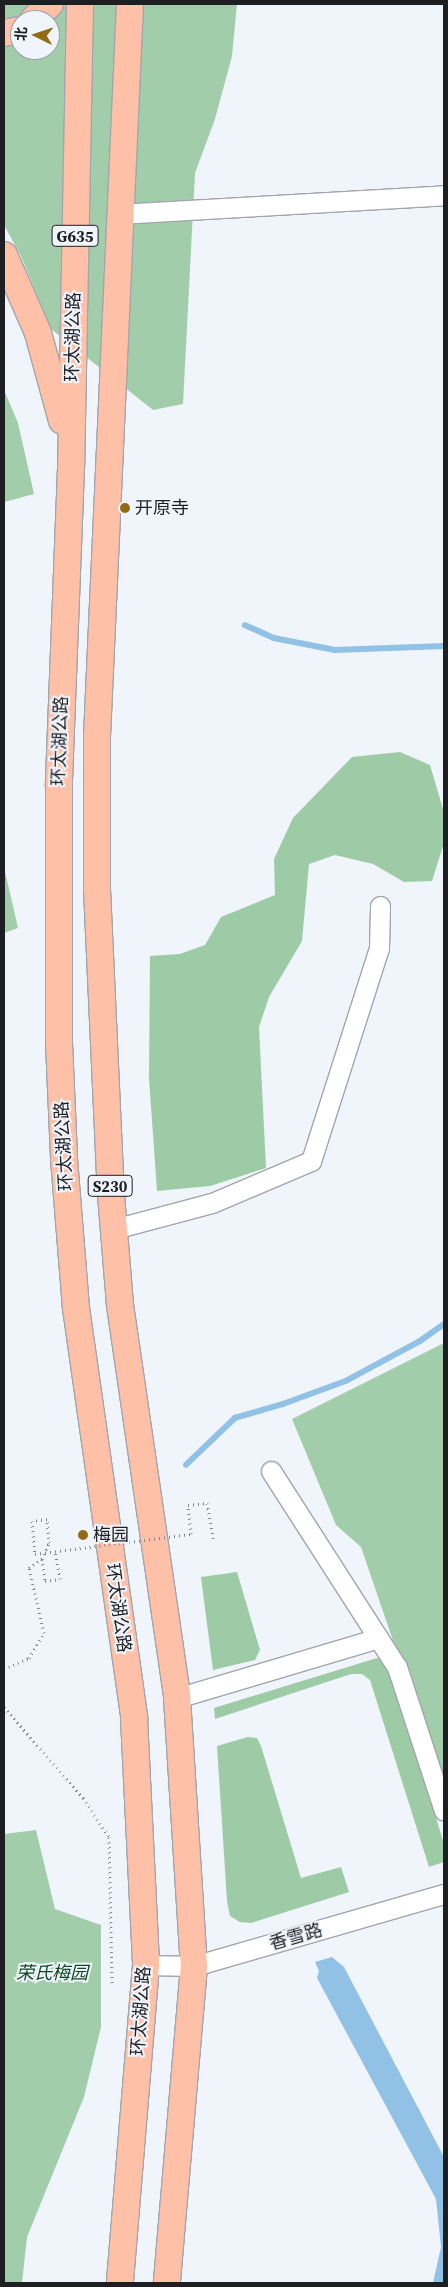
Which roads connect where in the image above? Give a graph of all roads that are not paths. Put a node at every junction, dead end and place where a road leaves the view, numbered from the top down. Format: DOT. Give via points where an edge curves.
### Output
graph roads {
  1 [pos="80,4"];
  2 [pos="130,4"];
  3 [pos="141,4"];
  4 [pos="124,84"];
  5 [pos="444,195"];
  6 [pos="119,214"];
  7 [pos="4,255"];
  8 [pos="71,468"];
  9 [pos="380,906"];
  10 [pos="114,1229"];
  11 [pos="271,1471"];
  12 [pos="378,1638"];
  13 [pos="177,1698"];
  14 [pos="444,1811"];
  15 [pos="444,1894"];
  16 [pos="146,1965"];
  17 [pos="194,1966"];
  18 [pos="120,2283"];
  19 [pos="167,2283"];
  1 -- 8 [label="highway, 环太湖公路 / G635"];
  2 -- 4 [label="highway"];
  3 -- 4 [label="highway"];
  4 -- 6 [label="highway, 环太湖公路 / S230"];
  5 -- 6 [label="street"];
  6 -- 10 [label="highway, 环太湖公路 / S230" via="97,735 97,889"];
  7 -- 8 [label="highway" via="38,334 56,394"];
  8 -- 16 [label="highway, 环太湖公路 / S230" via="59,786 64,1159 76,1308 134,1718"];
  9 -- 10 [label="street" via="379,948 311,1161 212,1203"];
  10 -- 13 [label="highway, 环太湖公路 / S230" via="120,1305"];
  11 -- 12 [label="street"];
  12 -- 13 [label="street"];
  12 -- 14 [label="street" via="398,1666"];
  13 -- 17 [label="highway, 环太湖公路 / S230"];
  15 -- 17 [label="street, 香雪路"];
  16 -- 17 [label="street, 香雪路"];
  16 -- 18 [label="highway, 环太湖公路 / S230"];
  17 -- 19 [label="highway, 环太湖公路 / S230"];
}
